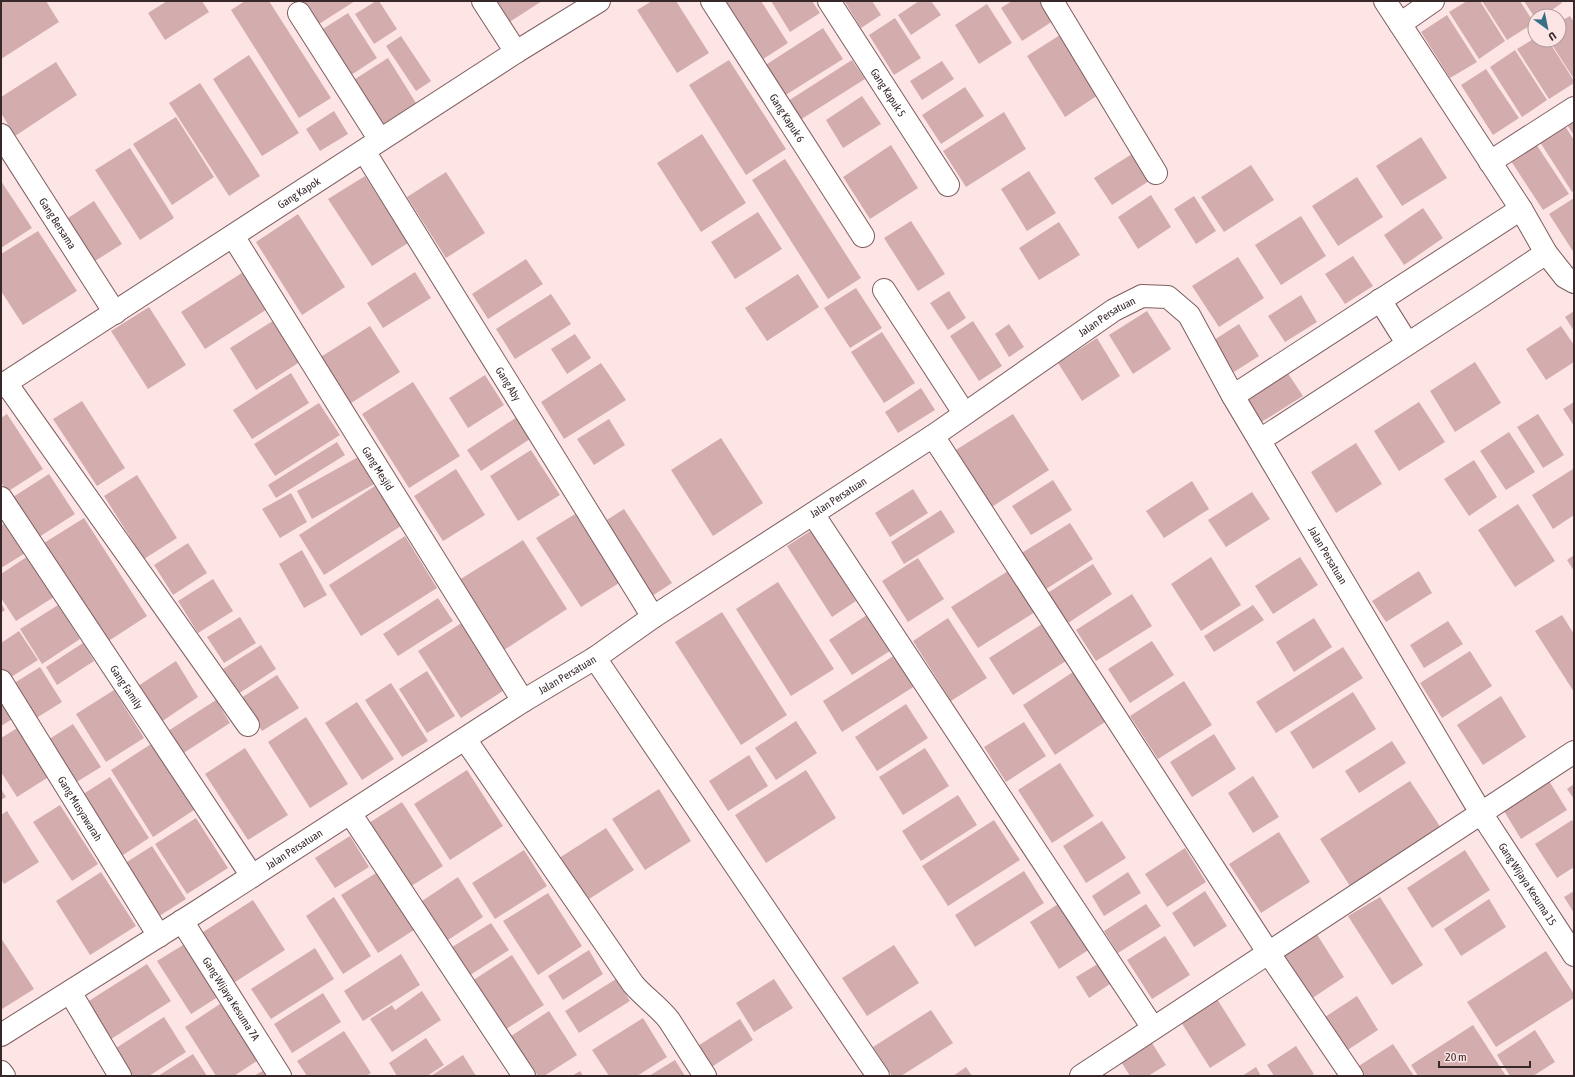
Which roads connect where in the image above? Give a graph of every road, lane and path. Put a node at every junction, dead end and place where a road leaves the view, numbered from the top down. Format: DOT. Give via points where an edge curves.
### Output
graph roads {
  1 [pos="483,1"];
  2 [pos="599,1"];
  3 [pos="712,1"];
  4 [pos="828,1"];
  5 [pos="1052,1"];
  6 [pos="1385,1"];
  7 [pos="1433,1"];
  8 [pos="299,13"];
  9 [pos="1400,24"];
  10 [pos="516,52"];
  11 [pos="1574,108"];
  12 [pos="1,135"];
  13 [pos="372,146"];
  14 [pos="1490,162"];
  15 [pos="1156,173"];
  16 [pos="948,184"];
  17 [pos="1521,209"];
  18 [pos="233,236"];
  19 [pos="863,236"];
  20 [pos="1546,252"];
  21 [pos="1574,282"];
  22 [pos="884,290"];
  23 [pos="1380,300"];
  24 [pos="115,313"];
  25 [pos="1407,343"];
  26 [pos="3,384"];
  27 [pos="1233,396"];
  28 [pos="964,414"];
  29 [pos="934,436"];
  30 [pos="1260,440"];
  31 [pos="1,498"];
  32 [pos="813,514"];
  33 [pos="653,617"];
  34 [pos="595,658"];
  35 [pos="1,681"];
  36 [pos="523,701"];
  37 [pos="248,725"];
  38 [pos="465,739"];
  39 [pos="1574,752"];
  40 [pos="350,813"];
  41 [pos="1481,813"];
  42 [pos="252,876"];
  43 [pos="182,921"];
  44 [pos="159,936"];
  45 [pos="1268,952"];
  46 [pos="1574,955"];
  47 [pos="70,992"];
  48 [pos="1153,1028"];
  49 [pos="1,1035"];
  50 [pos="1,1072"];
  51 [pos="4,1076"];
  52 [pos="120,1076"];
  53 [pos="280,1076"];
  54 [pos="524,1076"];
  55 [pos="705,1076"];
  56 [pos="878,1076"];
  57 [pos="1081,1076"];
  58 [pos="1352,1076"];
  1 -- 10 [label="street"];
  2 -- 10 [label="street, Gang Kapok"];
  3 -- 19 [label="street, Gang Kapuk 6"];
  4 -- 16 [label="street, Gang Kapuk 5"];
  5 -- 15 [label="street"];
  6 -- 9 [label="street"];
  7 -- 9 [label="street"];
  8 -- 13 [label="street, Gang Aby"];
  9 -- 14 [label="street"];
  10 -- 13 [label="street, Gang Kapok"];
  11 -- 14 [label="street"];
  12 -- 24 [label="street, Gang Bersama"];
  13 -- 18 [label="street, Gang Kapok"];
  13 -- 33 [label="street, Gang Aby"];
  14 -- 17 [label="street"];
  17 -- 20 [label="street"];
  17 -- 23 [label="street"];
  18 -- 24 [label="street, Gang Kapok"];
  18 -- 36 [label="street, Gang Mesjid"];
  20 -- 21 [label="street" via="1565,277"];
  20 -- 25 [label="street"];
  22 -- 28 [label="street"];
  23 -- 25 [label="street"];
  23 -- 27 [label="street"];
  24 -- 26 [label="street, Gang Kapok"];
  25 -- 30 [label="street"];
  26 -- 37 [label="street"];
  27 -- 28 [label="street, Jalan Persatuan" via="1189,315 1168,297 1142,296 1114,310"];
  27 -- 30 [label="street, Jalan Persatuan"];
  28 -- 29 [label="street, Jalan Persatuan"];
  29 -- 32 [label="street, Jalan Persatuan"];
  29 -- 45 [label="street"];
  30 -- 41 [label="street, Jalan Persatuan"];
  31 -- 42 [label="street, Gang Family"];
  32 -- 33 [label="street, Jalan Persatuan"];
  32 -- 48 [label="street"];
  33 -- 34 [label="street, Jalan Persatuan"];
  34 -- 36 [label="street, Jalan Persatuan"];
  34 -- 56 [label="street"];
  35 -- 44 [label="street, Gang Musyawarah"];
  36 -- 38 [label="street, Jalan Persatuan"];
  38 -- 40 [label="street, Jalan Persatuan"];
  38 -- 55 [label="street" via="633,984 663,1012"];
  39 -- 41 [label="street"];
  40 -- 42 [label="street, Jalan Persatuan"];
  40 -- 54 [label="street"];
  41 -- 45 [label="street"];
  41 -- 46 [label="street, Gang Wijaya Kesuma 15"];
  42 -- 43 [label="street, Jalan Persatuan"];
  43 -- 44 [label="street, Jalan Persatuan"];
  43 -- 53 [label="street, Gang Wijaya Kesuma 7A"];
  44 -- 47 [label="street, Jalan Persatuan"];
  45 -- 48 [label="street"];
  45 -- 58 [label="street"];
  47 -- 49 [label="street, Jalan Persatuan"];
  47 -- 52 [label="street"];
  48 -- 57 [label="street"];
  50 -- 51 [label="street"];
}
